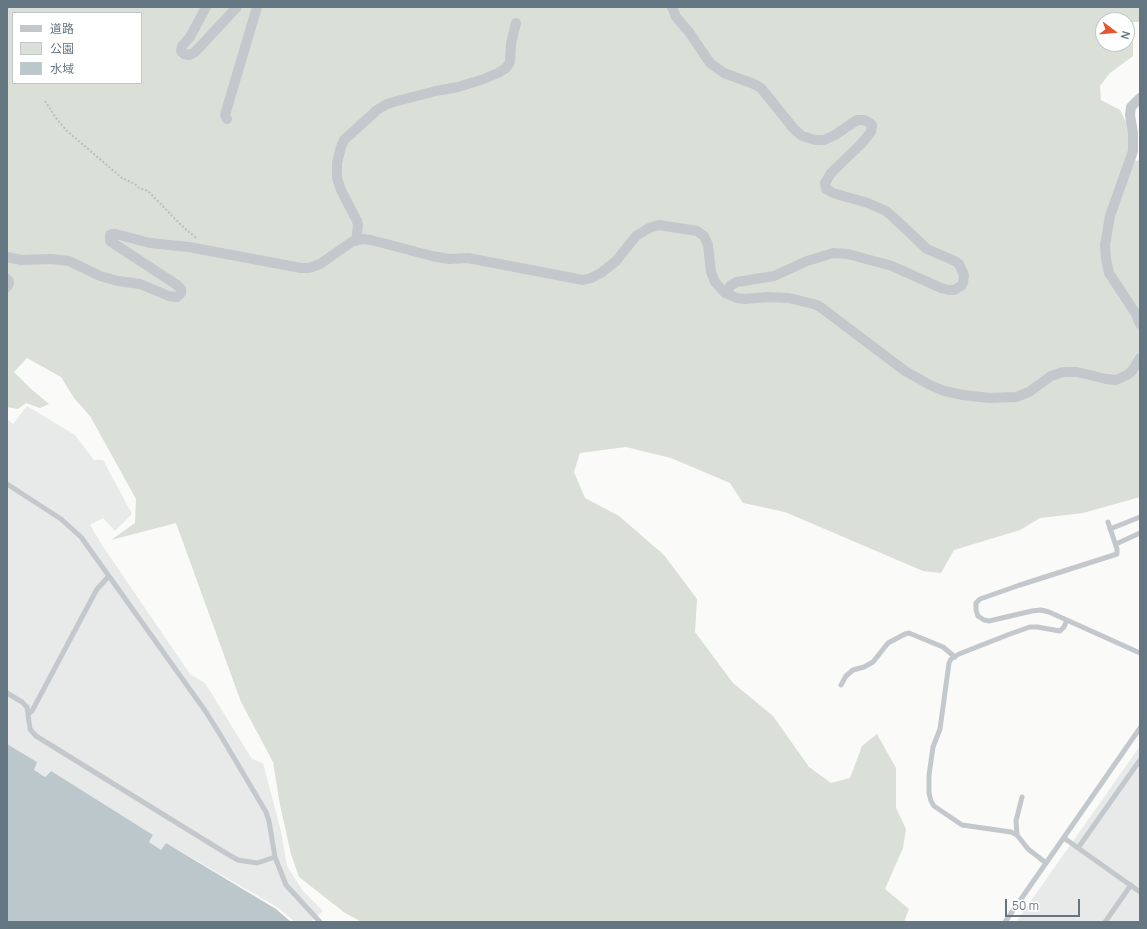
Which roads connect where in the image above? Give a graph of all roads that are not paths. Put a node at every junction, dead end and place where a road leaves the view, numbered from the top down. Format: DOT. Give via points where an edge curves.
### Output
graph roads {
  1 [pos="206,7"];
  2 [pos="237,7"];
  3 [pos="257,7"];
  4 [pos="672,7"];
  5 [pos="516,23"];
  6 [pos="1140,98"];
  7 [pos="226,119"];
  8 [pos="356,241"];
  9 [pos="7,257"];
  10 [pos="7,279"];
  11 [pos="7,287"];
  12 [pos="725,293"];
  13 [pos="1140,324"];
  14 [pos="1140,358"];
  15 [pos="7,484"];
  16 [pos="1140,517"];
  17 [pos="1108,522"];
  18 [pos="1110,529"];
  19 [pos="1140,533"];
  20 [pos="1116,544"];
  21 [pos="109,576"];
  22 [pos="1066,620"];
  23 [pos="1140,653"];
  24 [pos="955,657"];
  25 [pos="841,686"];
  26 [pos="7,693"];
  27 [pos="28,714"];
  28 [pos="1140,728"];
  29 [pos="1140,760"];
  30 [pos="1022,798"];
  31 [pos="1017,835"];
  32 [pos="1064,838"];
  33 [pos="1078,848"];
  34 [pos="275,857"];
  35 [pos="1046,862"];
  36 [pos="1131,885"];
  37 [pos="1140,892"];
  38 [pos="1007,921"];
  39 [pos="320,922"];
  40 [pos="1105,922"];
  1 -- 2 [label="street" via="190,37 182,46 181,51 184,54 195,52"];
  3 -- 7 [label="street" via="225,115"];
  4 -- 12 [label="street" via="676,17 710,64 724,73 761,88 802,136 824,140 857,120 870,123 871,132 831,173 825,183 826,189 886,211 927,249 956,261 964,275 961,286 949,290 892,266 848,254 833,253 774,276 737,282"];
  5 -- 8 [label="street" via="510,62 506,68 458,87 387,104 344,140 337,163 337,178 357,221"];
  6 -- 13 [label="street" via="1131,107 1133,151 1110,216 1105,245 1109,273"];
  8 -- 9 [label="street" via="320,264 301,268 116,234 110,235 110,241 178,284 181,293 177,297 140,284 100,276 69,261 21,260"];
  8 -- 12 [label="street" via="372,240 438,257 468,258 583,280 601,273 616,261 636,236 653,226 665,225 697,230 704,236 708,245 711,272 715,282"];
  10 -- 11 [label="street"];
  12 -- 14 [label="street" via="737,298 789,298 817,305 905,371 944,391 963,395 989,398 1016,397 1063,372 1116,380 1132,371"];
  15 -- 21 [label="lane" via="69,525 81,537"];
  16 -- 18 [label="lane"];
  17 -- 18 [label="lane"];
  18 -- 20 [label="lane"];
  19 -- 20 [label="lane"];
  20 -- 22 [label="lane" via="1117,554 980,599 976,604 978,616 989,621 1041,610"];
  21 -- 27 [label="lane" via="97,589 32,711"];
  21 -- 34 [label="lane" via="206,712 261,803 269,821"];
  22 -- 23 [label="lane"];
  22 -- 24 [label="lane" via="1060,631 1030,628"];
  24 -- 25 [label="lane" via="943,647 909,633 905,634 888,643 873,662 864,668 853,670"];
  24 -- 31 [label="lane" via="949,663 940,729 933,747 929,793 931,801 934,806 962,825"];
  26 -- 27 [label="lane" via="27,707"];
  27 -- 34 [label="lane" via="30,729 36,736 224,852 238,860 257,863"];
  28 -- 32 [label="lane"];
  29 -- 33 [label="lane"];
  30 -- 31 [label="lane" via="1016,821"];
  31 -- 35 [label="lane" via="1028,849"];
  32 -- 33 [label="lane"];
  32 -- 35 [label="lane"];
  33 -- 36 [label="lane"];
  34 -- 39 [label="lane" via="286,885"];
  35 -- 38 [label="lane"];
  36 -- 37 [label="lane"];
  36 -- 40 [label="lane"];
}
